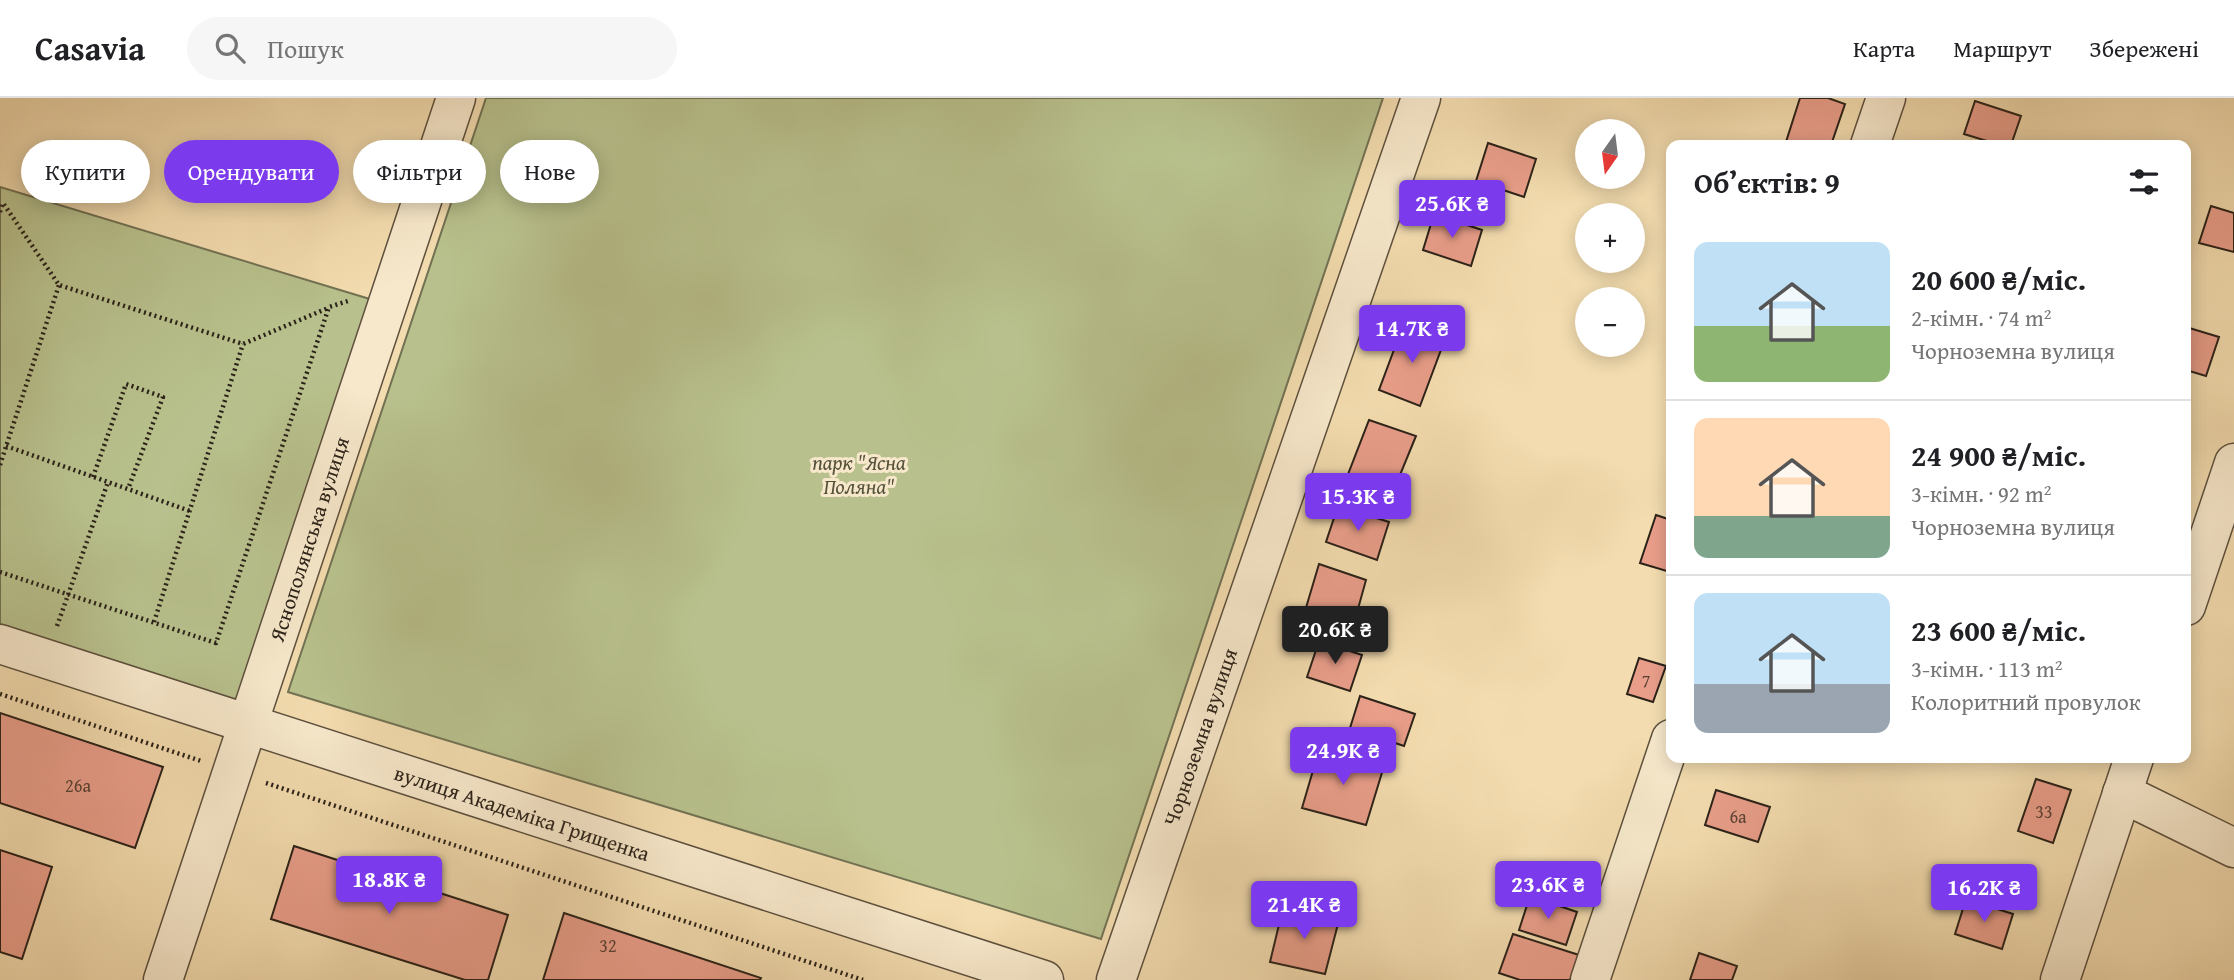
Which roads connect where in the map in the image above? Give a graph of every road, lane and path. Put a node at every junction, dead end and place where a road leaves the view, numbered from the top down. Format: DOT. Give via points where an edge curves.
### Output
graph roads {
  1 [pos="456,98"];
  2 [pos="1421,98"];
  3 [pos="1886,98"];
  4 [pos="1872,140"];
  5 [pos="1,203"];
  6 [pos="0,212"];
  7 [pos="59,285"];
  8 [pos="352,300"];
  9 [pos="329,307"];
  10 [pos="243,344"];
  11 [pos="6,446"];
  12 [pos="0,463"];
  13 [pos="2234,463"];
  14 [pos="93,477"];
  15 [pos="108,482"];
  16 [pos="128,489"];
  17 [pos="190,511"];
  18 [pos="0,572"];
  19 [pos="2191,591"];
  20 [pos="69,595"];
  21 [pos="154,622"];
  22 [pos="54,634"];
  23 [pos="0,644"];
  24 [pos="0,694"];
  25 [pos="247,725"];
  26 [pos="1666,754"];
  27 [pos="2132,763"];
  28 [pos="232,771"];
  29 [pos="2122,793"];
  30 [pos="2234,848"];
  31 [pos="163,980"];
  32 [pos="863,980"];
  33 [pos="1044,980"];
  34 [pos="1116,980"];
  35 [pos="1590,980"];
  36 [pos="2060,980"];
  1 -- 25 [label="street, Яснополянська вулиця"];
  2 -- 34 [label="street, Чорноземна вулиця"];
  3 -- 4 [label="street"];
  5 -- 6 [label="path"];
  5 -- 7 [label="path"];
  7 -- 10 [label="path"];
  7 -- 11 [label="path"];
  8 -- 9 [label="path"];
  9 -- 10 [label="path"];
  9 -- 21 [label="path" via="216,643"];
  10 -- 17 [label="path"];
  11 -- 12 [label="path"];
  11 -- 14 [label="path"];
  13 -- 19 [label="street"];
  14 -- 15 [label="path"];
  14 -- 16 [label="path" via="126,384 163,397"];
  15 -- 16 [label="path"];
  15 -- 20 [label="path"];
  16 -- 17 [label="path"];
  17 -- 21 [label="path"];
  18 -- 20 [label="path"];
  20 -- 21 [label="path"];
  20 -- 22 [label="path"];
  23 -- 25 [label="street, вулиця Академіка Грищенка"];
  24 -- 28 [label="path"];
  25 -- 28 [label="street, Яснополянська вулиця"];
  25 -- 33 [label="street, вулиця Академіка Грищенка"];
  26 -- 35 [label="street"];
  27 -- 29 [label="street"];
  28 -- 31 [label="street, Яснополянська вулиця"];
  28 -- 32 [label="path"];
  29 -- 30 [label="street"];
  29 -- 36 [label="street"];
}
